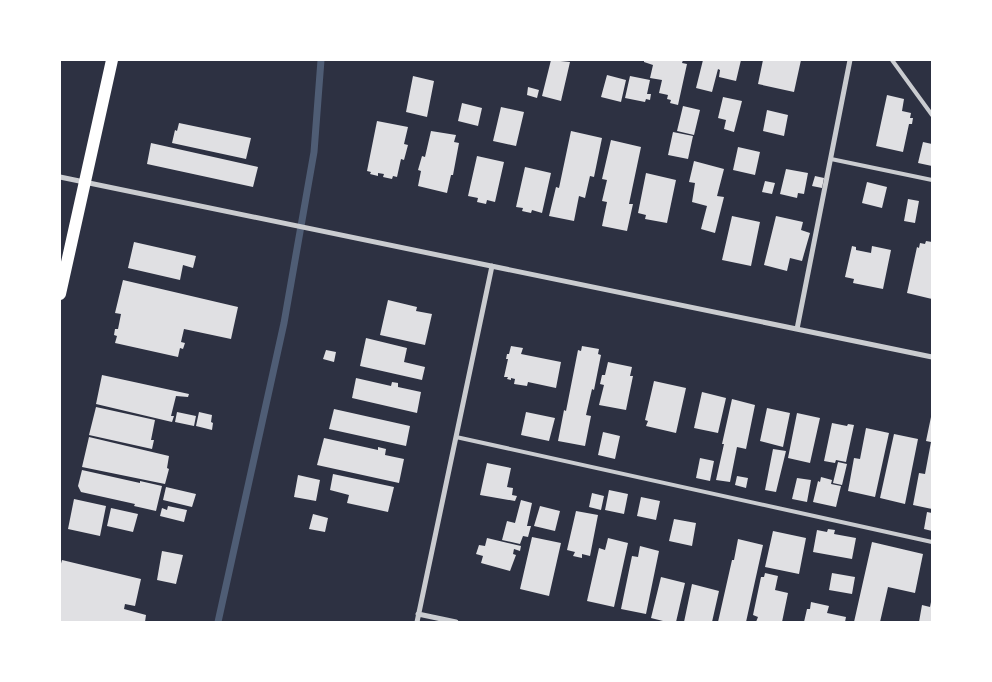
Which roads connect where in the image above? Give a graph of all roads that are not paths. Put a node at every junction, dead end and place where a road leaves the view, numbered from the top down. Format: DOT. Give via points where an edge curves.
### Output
graph roads {
  1 [pos="112,60"];
  2 [pos="850,60"];
  3 [pos="892,60"];
  4 [pos="932,116"];
  5 [pos="831,159"];
  6 [pos="60,177"];
  7 [pos="932,180"];
  8 [pos="86,182"];
  9 [pos="492,266"];
  10 [pos="60,294"];
  11 [pos="797,329"];
  12 [pos="932,357"];
  13 [pos="456,437"];
  14 [pos="932,542"];
  15 [pos="418,614"];
  16 [pos="416,622"];
  17 [pos="456,622"];
  1 -- 8 [label="main road"];
  2 -- 5 [label="street"];
  3 -- 4 [label="lane"];
  5 -- 7 [label="lane"];
  5 -- 11 [label="street"];
  6 -- 8 [label="street"];
  8 -- 9 [label="street"];
  8 -- 10 [label="main road"];
  9 -- 11 [label="street"];
  9 -- 13 [label="street"];
  11 -- 12 [label="street"];
  13 -- 14 [label="lane"];
  13 -- 15 [label="street"];
  15 -- 16 [label="street"];
  15 -- 17 [label="street"];
}
